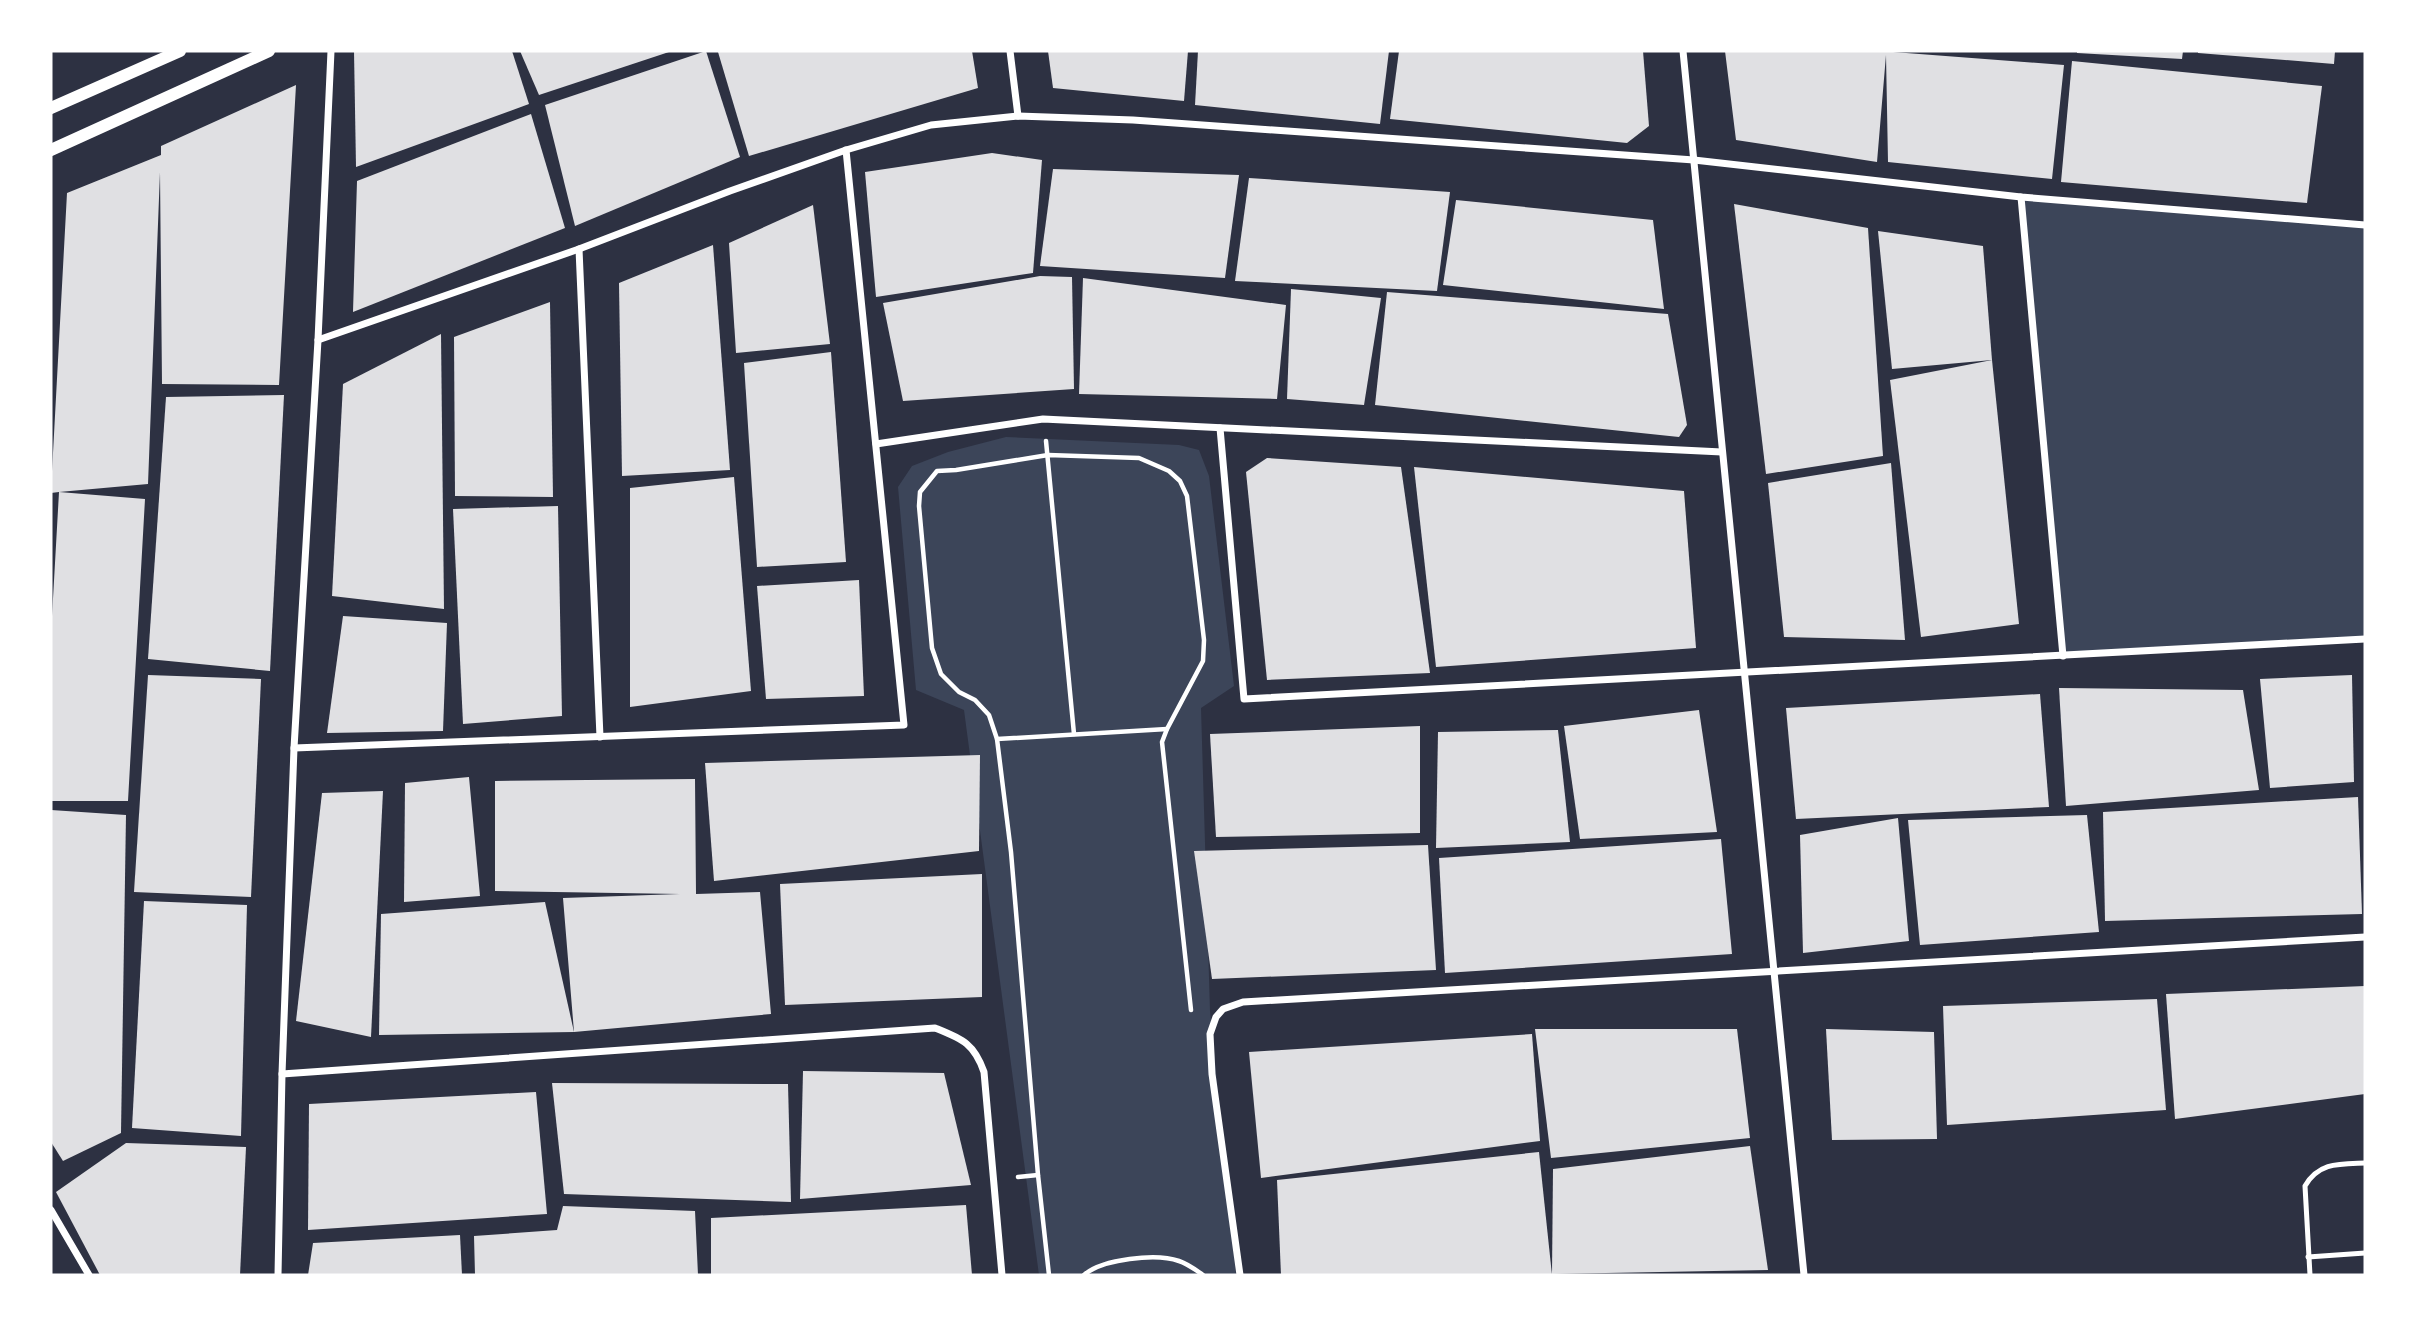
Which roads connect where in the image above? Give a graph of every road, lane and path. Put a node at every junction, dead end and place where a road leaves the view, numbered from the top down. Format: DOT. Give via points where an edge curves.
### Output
graph roads {
  1 [pos="180,51"];
  2 [pos="269,51"];
  3 [pos="331,51"];
  4 [pos="1010,51"];
  5 [pos="1684,51"];
  6 [pos="51,108"];
  7 [pos="1018,116"];
  8 [pos="51,150"];
  9 [pos="846,150"];
  10 [pos="1694,160"];
  11 [pos="2021,197"];
  12 [pos="2365,225"];
  13 [pos="579,249"];
  14 [pos="318,340"];
  15 [pos="1043,419"];
  16 [pos="1220,428"];
  17 [pos="876,444"];
  18 [pos="1723,452"];
  19 [pos="1048,455"];
  20 [pos="2365,639"];
  21 [pos="2063,656"];
  22 [pos="1744,672"];
  23 [pos="1167,729"];
  24 [pos="1074,734"];
  25 [pos="600,737"];
  26 [pos="997,739"];
  27 [pos="294,748"];
  28 [pos="2365,937"];
  29 [pos="1774,970"];
  30 [pos="1192,1022"];
  31 [pos="282,1074"];
  32 [pos="2365,1163"];
  33 [pos="51,1210"];
  34 [pos="2365,1253"];
  35 [pos="2308,1256"];
  36 [pos="89,1275"];
  37 [pos="278,1275"];
  38 [pos="1002,1275"];
  39 [pos="1049,1275"];
  40 [pos="1084,1275"];
  41 [pos="1203,1275"];
  42 [pos="1240,1275"];
  43 [pos="1804,1275"];
  44 [pos="2311,1275"];
  1 -- 6 [label="street"];
  2 -- 8 [label="street"];
  3 -- 14 [label="street"];
  4 -- 7 [label="street"];
  5 -- 10 [label="street"];
  7 -- 9 [label="street" via="931,125"];
  7 -- 10 [label="street"];
  9 -- 13 [label="street"];
  9 -- 17 [label="street"];
  10 -- 11 [label="street"];
  10 -- 18 [label="street"];
  11 -- 12 [label="street"];
  11 -- 21 [label="street"];
  13 -- 14 [label="street"];
  13 -- 25 [label="street"];
  14 -- 27 [label="street"];
  15 -- 16 [label="street"];
  15 -- 17 [label="street"];
  15 -- 19 [label="path"];
  16 -- 18 [label="street"];
  16 -- 22 [label="street" via="1244,699"];
  17 -- 25 [label="street" via="904,725"];
  18 -- 22 [label="street"];
  19 -- 23 [label="path" via="1139,458 1169,471 1187,496 1203,661"];
  19 -- 24 [label="path"];
  19 -- 26 [label="path" via="937,471 920,492 932,648 941,674 989,715"];
  20 -- 21 [label="street"];
  21 -- 22 [label="street"];
  22 -- 29 [label="street"];
  23 -- 24 [label="path"];
  23 -- 30 [label="path" via="1163,757"];
  24 -- 26 [label="path"];
  25 -- 27 [label="street"];
  26 -- 39 [label="path"];
  27 -- 31 [label="street"];
  28 -- 29 [label="street"];
  29 -- 42 [label="street" via="1243,1002 1223,1009 1210,1034 1212,1073"];
  29 -- 43 [label="street"];
  31 -- 37 [label="street"];
  31 -- 38 [label="street" via="935,1028 973,1048 984,1072"];
  32 -- 35 [label="lane" via="2327,1165 2311,1175 2305,1186"];
  33 -- 36 [label="street"];
  34 -- 35 [label="lane"];
  35 -- 44 [label="lane"];
  40 -- 41 [label="path" via="1101,1264 1160,1257 1182,1262"];
}
